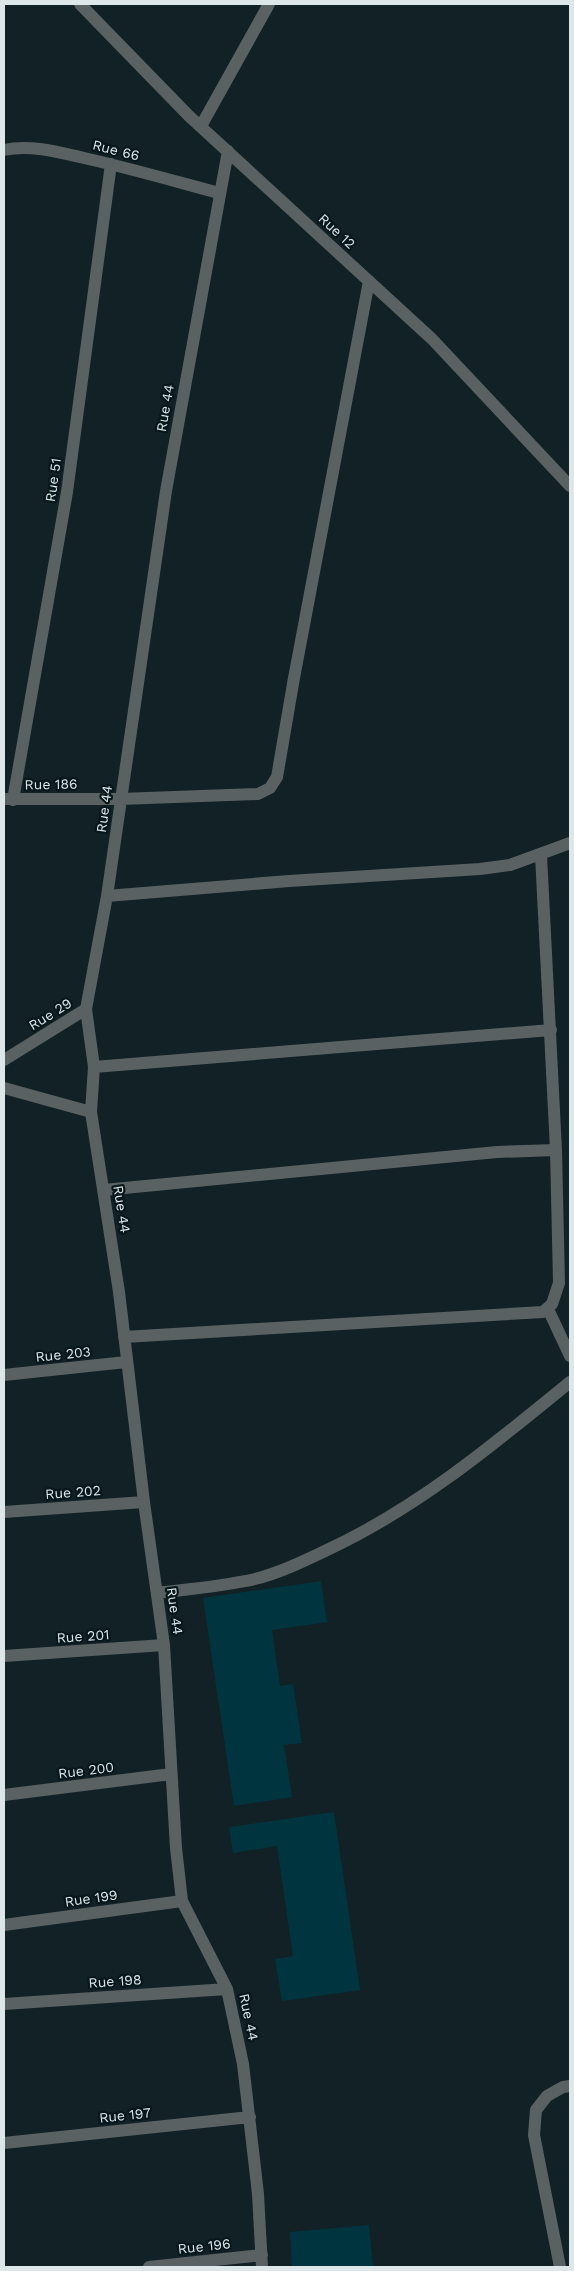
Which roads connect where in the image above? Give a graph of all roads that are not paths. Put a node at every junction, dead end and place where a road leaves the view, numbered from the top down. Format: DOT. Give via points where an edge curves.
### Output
graph roads {
  1 [pos="80,4"];
  2 [pos="269,4"];
  3 [pos="201,126"];
  4 [pos="4,150"];
  5 [pos="228,151"];
  6 [pos="111,164"];
  7 [pos="219,193"];
  8 [pos="369,281"];
  9 [pos="570,486"];
  10 [pos="8,799"];
  11 [pos="120,799"];
  12 [pos="570,843"];
  13 [pos="541,855"];
  14 [pos="107,896"];
  15 [pos="86,1009"];
  16 [pos="551,1030"];
  17 [pos="4,1060"];
  18 [pos="94,1067"];
  19 [pos="4,1088"];
  20 [pos="91,1112"];
  21 [pos="556,1150"];
  22 [pos="104,1190"];
  23 [pos="548,1309"];
  24 [pos="124,1337"];
  25 [pos="570,1356"];
  26 [pos="126,1362"];
  27 [pos="4,1375"];
  28 [pos="570,1382"];
  29 [pos="144,1502"];
  30 [pos="4,1512"];
  31 [pos="157,1593"];
  32 [pos="164,1645"];
  33 [pos="4,1656"];
  34 [pos="171,1774"];
  35 [pos="4,1795"];
  36 [pos="182,1901"];
  37 [pos="4,1925"];
  38 [pos="227,1989"];
  39 [pos="4,2004"];
  40 [pos="570,2086"];
  41 [pos="250,2117"];
  42 [pos="4,2143"];
  43 [pos="262,2261"];
  44 [pos="149,2267"];
  45 [pos="560,2267"];
  1 -- 3 [label="street, Rue 12"];
  2 -- 3 [label="street"];
  3 -- 5 [label="street, Rue 12"];
  4 -- 6 [label="street, Rue 66" via="16,147 54,151"];
  5 -- 7 [label="street, Rue 44"];
  5 -- 8 [label="street, Rue 12"];
  6 -- 7 [label="street, Rue 66"];
  6 -- 10 [label="street, Rue 51" via="67,492"];
  7 -- 11 [label="street, Rue 44" via="166,491"];
  8 -- 9 [label="street, Rue 12" via="432,339"];
  8 -- 11 [label="street, Rue 186" via="277,777 270,788 258,794"];
  10 -- 11 [label="street, Rue 186"];
  11 -- 14 [label="street, Rue 44"];
  12 -- 13 [label="street"];
  13 -- 14 [label="street" via="510,865 480,869"];
  13 -- 16 [label="street"];
  14 -- 15 [label="street, Rue 44"];
  15 -- 17 [label="street, Rue 29"];
  15 -- 18 [label="street, Rue 44"];
  16 -- 18 [label="street"];
  16 -- 21 [label="street"];
  18 -- 20 [label="street, Rue 44"];
  19 -- 20 [label="street"];
  20 -- 22 [label="street, Rue 44"];
  21 -- 22 [label="street" via="497,1152"];
  21 -- 23 [label="street" via="559,1283"];
  22 -- 24 [label="street, Rue 44"];
  23 -- 24 [label="street" via="538,1314"];
  23 -- 25 [label="street"];
  24 -- 26 [label="street, Rue 44"];
  26 -- 27 [label="street, Rue 203"];
  26 -- 29 [label="street, Rue 44"];
  28 -- 31 [label="street" via="449,1477 393,1516 340,1544 290,1568 256,1579"];
  29 -- 30 [label="street, Rue 202"];
  29 -- 31 [label="street, Rue 44"];
  31 -- 32 [label="street, Rue 44"];
  32 -- 33 [label="street, Rue 201"];
  32 -- 34 [label="street, Rue 44"];
  34 -- 35 [label="street, Rue 200"];
  34 -- 36 [label="street, Rue 44"];
  36 -- 37 [label="street, Rue 199"];
  36 -- 38 [label="street, Rue 44"];
  38 -- 39 [label="street, Rue 198"];
  38 -- 41 [label="street, Rue 44"];
  40 -- 45 [label="street" via="547,2096 541,2103 536,2110 534,2135"];
  41 -- 42 [label="street, Rue 197"];
  41 -- 43 [label="street, Rue 44"];
  43 -- 44 [label="street, Rue 196"];
}
